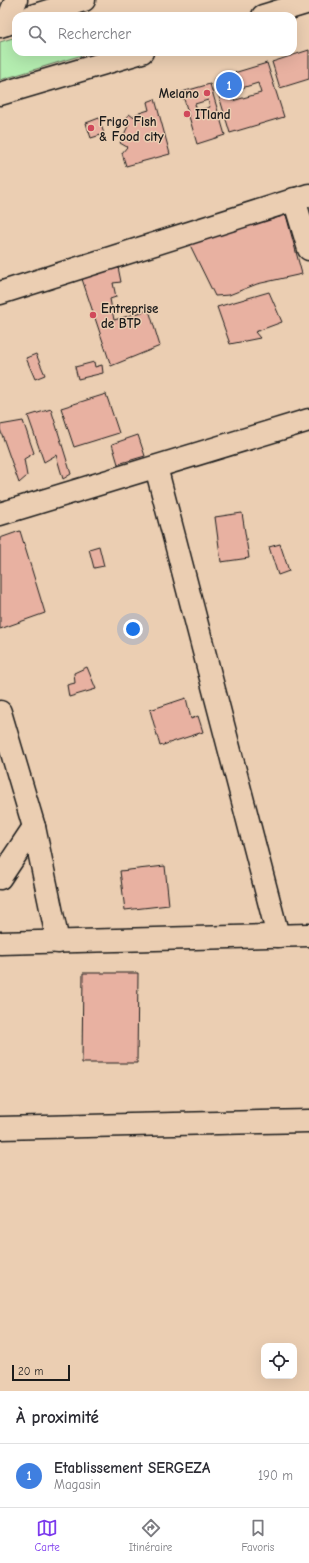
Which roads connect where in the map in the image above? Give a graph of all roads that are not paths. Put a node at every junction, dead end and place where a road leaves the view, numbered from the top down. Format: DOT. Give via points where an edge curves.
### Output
graph roads {
  1 [pos="16,0"];
  2 [pos="84,0"];
  3 [pos="309,2"];
  4 [pos="45,12"];
  5 [pos="276,12"];
  6 [pos="7,24"];
  7 [pos="128,56"];
  8 [pos="0,94"];
  9 [pos="302,197"];
  10 [pos="309,249"];
  11 [pos="0,293"];
  12 [pos="309,420"];
  13 [pos="156,467"];
  14 [pos="0,514"];
  15 [pos="0,712"];
  16 [pos="34,827"];
  17 [pos="0,878"];
  18 [pos="309,935"];
  19 [pos="278,936"];
  20 [pos="58,942"];
  21 [pos="0,943"];
  22 [pos="309,1121"];
  23 [pos="0,1128"];
  1 -- 6 [label="street"];
  2 -- 4 [label="street"];
  3 -- 5 [label="street"];
  7 -- 8 [label="street"];
  9 -- 10 [label="street"];
  9 -- 11 [label="street"];
  12 -- 13 [label="street"];
  13 -- 14 [label="street"];
  13 -- 19 [label="street"];
  15 -- 16 [label="street"];
  16 -- 17 [label="street"];
  16 -- 20 [label="street"];
  18 -- 19 [label="street"];
  19 -- 20 [label="street"];
  20 -- 21 [label="street"];
  22 -- 23 [label="street"];
}
